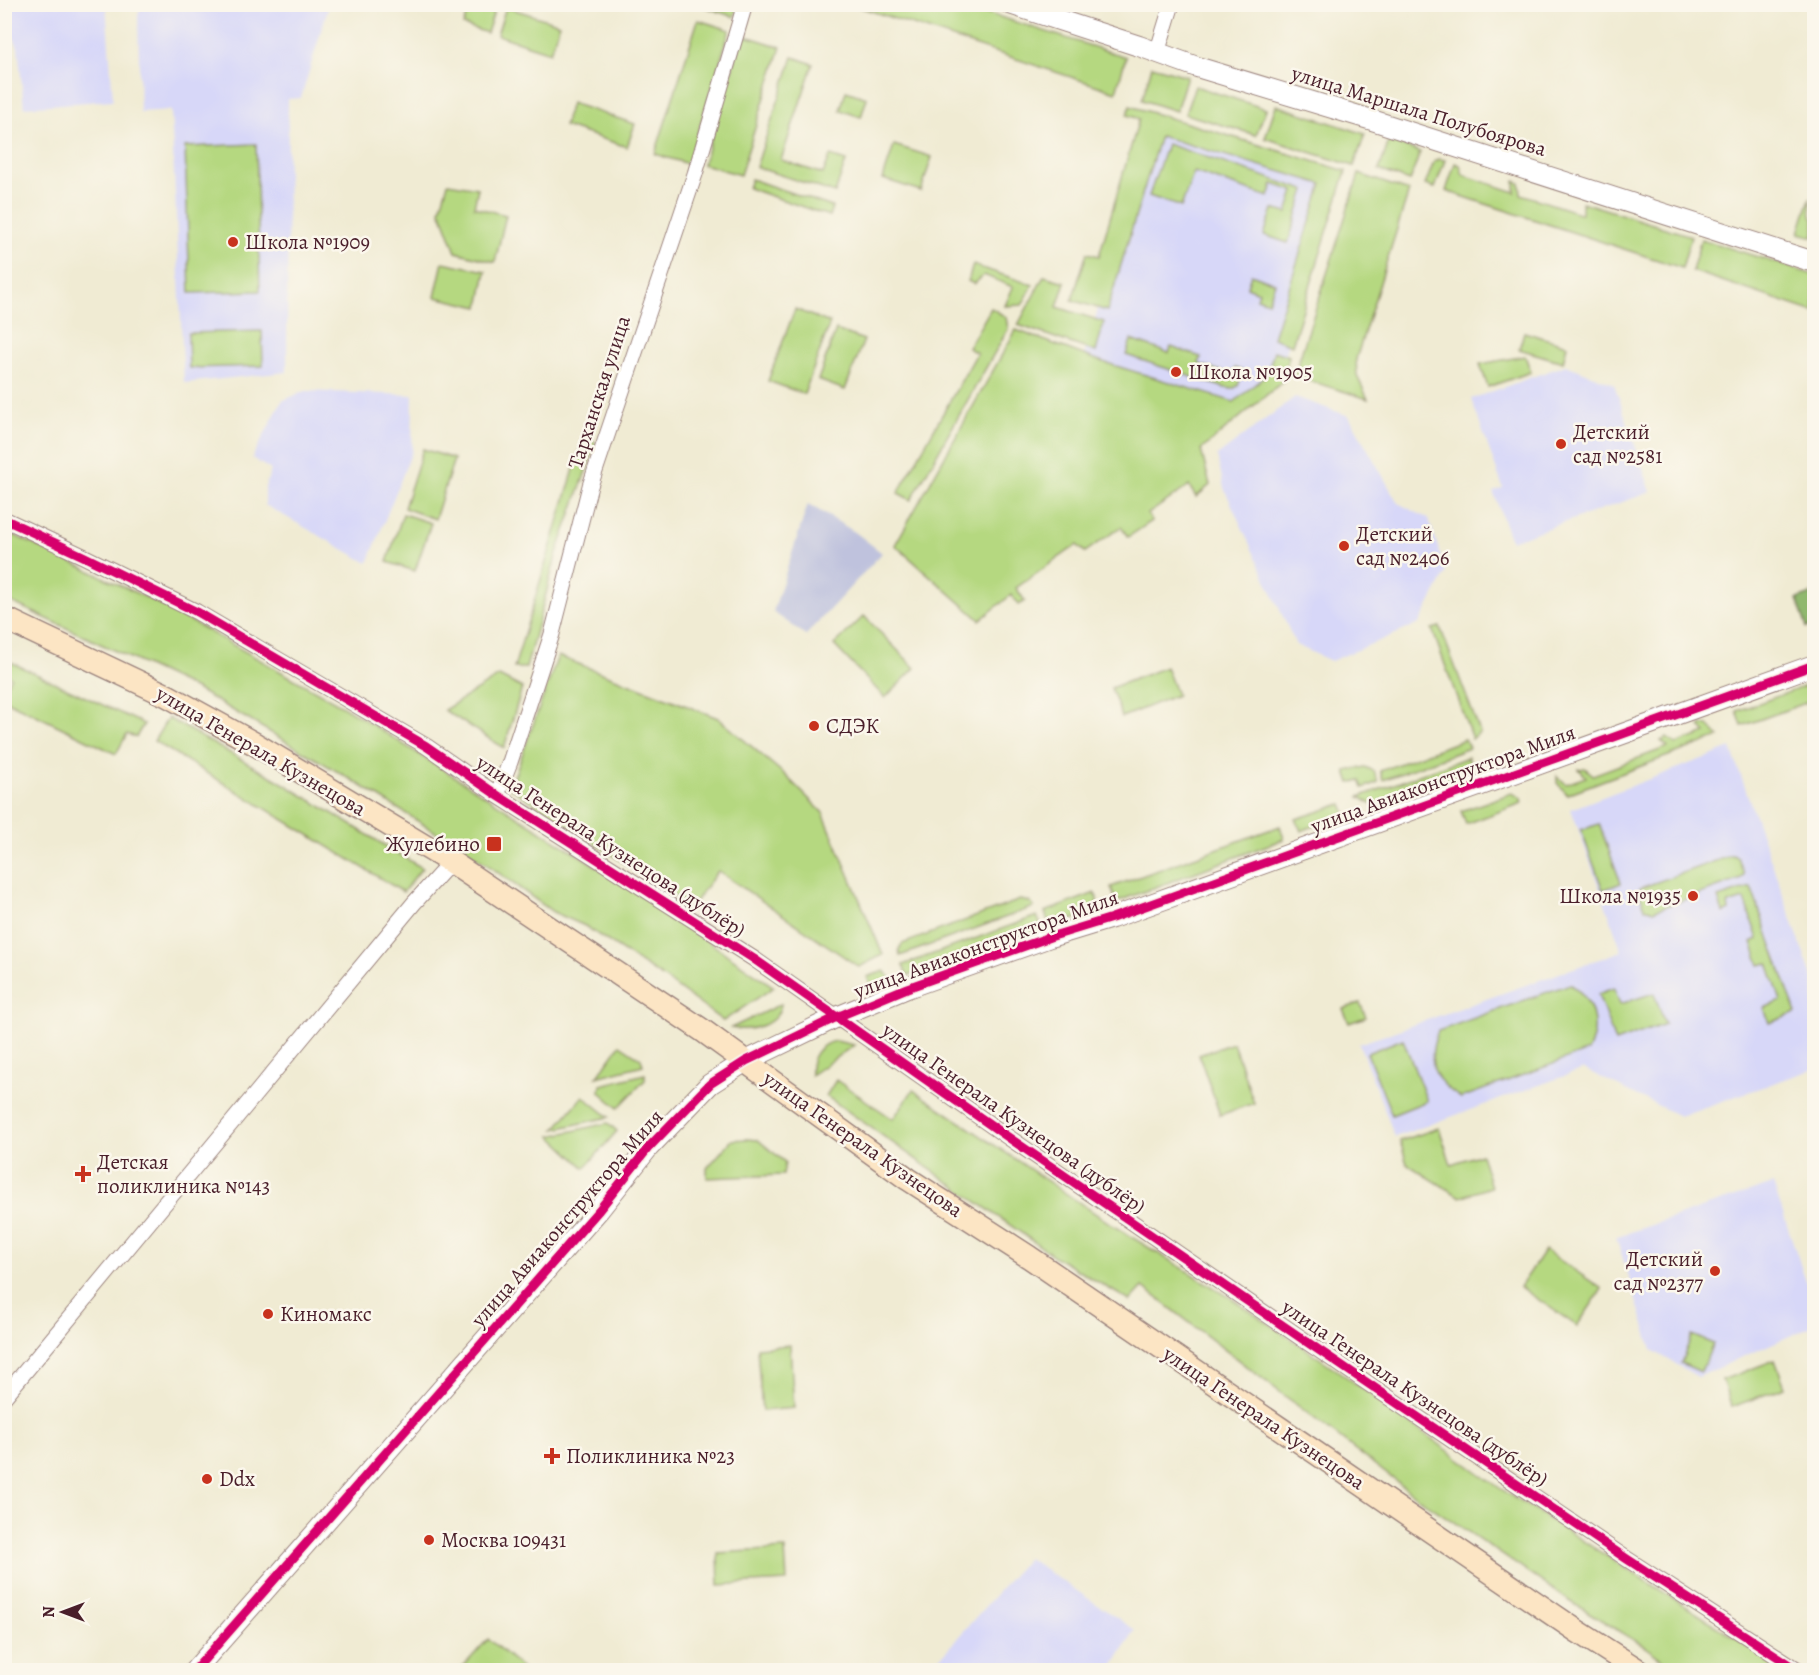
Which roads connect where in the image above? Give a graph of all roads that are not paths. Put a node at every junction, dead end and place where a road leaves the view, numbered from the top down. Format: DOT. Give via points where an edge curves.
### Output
graph roads {
  1 [pos="745,4"];
  2 [pos="1011,4"];
  3 [pos="1172,4"];
  4 [pos="1157,54"];
  5 [pos="1815,262"];
  6 [pos="4,519"];
  7 [pos="4,618"];
  8 [pos="1815,665"];
  9 [pos="497,795"];
  10 [pos="451,862"];
  11 [pos="837,1017"];
  12 [pos="746,1061"];
  13 [pos="4,1397"];
  14 [pos="195,1671"];
  15 [pos="1638,1671"];
  16 [pos="1798,1671"];
  1 -- 9 [label="street, Тарханская улица" via="695,174 590,486 552,634"];
  2 -- 4 [label="street, улица Маршала Полубоярова"];
  3 -- 4 [label="street"];
  4 -- 5 [label="street, улица Маршала Полубоярова"];
  6 -- 9 [label="street, улица Генерала Кузнецова (дублёр)" via="197,612 417,741"];
  7 -- 10 [label="main road, улица Генерала Кузнецова" via="168,696"];
  8 -- 11 [label="street, улица Авиаконструктора Миля" via="918,984"];
  9 -- 11 [label="street, улица Генерала Кузнецова (дублёр)" via="754,959"];
  10 -- 12 [label="main road, улица Генерала Кузнецова"];
  10 -- 13 [label="street"];
  11 -- 12 [label="street, улица Авиаконструктора Миля"];
  11 -- 16 [label="street, улица Генерала Кузнецова (дублёр)" via="1627,1559"];
  12 -- 14 [label="street, улица Авиаконструктора Миля" via="710,1084 649,1147 592,1218"];
  12 -- 15 [label="main road, улица Генерала Кузнецова" via="908,1179"];
}
